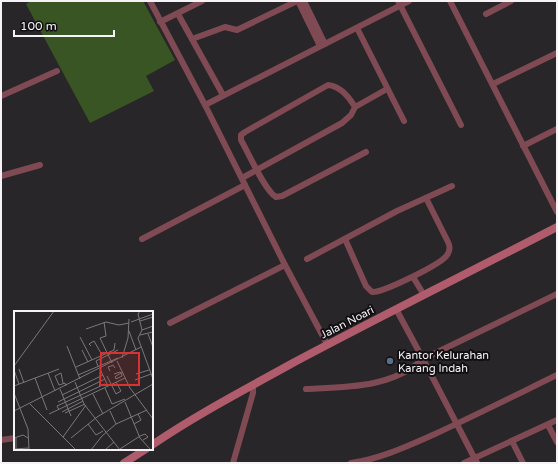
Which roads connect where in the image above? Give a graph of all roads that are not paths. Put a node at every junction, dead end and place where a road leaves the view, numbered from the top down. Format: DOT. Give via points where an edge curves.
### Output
graph roads {
  1 [pos="150,1"];
  2 [pos="202,1"];
  3 [pos="297,1"];
  4 [pos="304,1"];
  5 [pos="409,1"];
  6 [pos="450,1"];
  7 [pos="511,1"];
  8 [pos="399,3"];
  9 [pos="486,14"];
  10 [pos="176,15"];
  11 [pos="162,21"];
  12 [pos="357,28"];
  13 [pos="192,39"];
  14 [pos="322,45"];
  15 [pos="557,53"];
  16 [pos="57,71"];
  17 [pos="493,84"];
  18 [pos="387,89"];
  19 [pos="223,95"];
  20 [pos="1,96"];
  21 [pos="205,105"];
  22 [pos="355,107"];
  23 [pos="404,121"];
  24 [pos="461,125"];
  25 [pos="557,129"];
  26 [pos="523,146"];
  27 [pos="366,152"];
  28 [pos="40,165"];
  29 [pos="258,170"];
  30 [pos="1,176"];
  31 [pos="242,178"];
  32 [pos="245,185"];
  33 [pos="452,186"];
  34 [pos="426,198"];
  35 [pos="557,212"];
  36 [pos="557,227"];
  37 [pos="142,239"];
  38 [pos="345,239"];
  39 [pos="307,259"];
  40 [pos="285,265"];
  41 [pos="413,277"];
  42 [pos="557,294"];
  43 [pos="424,295"];
  44 [pos="396,309"];
  45 [pos="170,323"];
  46 [pos="327,344"];
  47 [pos="423,359"];
  48 [pos="557,375"];
  49 [pos="253,385"];
  50 [pos="306,389"];
  51 [pos="557,420"];
  52 [pos="457,424"];
  53 [pos="548,425"];
  54 [pos="14,438"];
  55 [pos="1,440"];
  56 [pos="512,441"];
  57 [pos="557,442"];
  58 [pos="153,444"];
  59 [pos="144,450"];
  60 [pos="476,460"];
  61 [pos="124,463"];
  62 [pos="233,463"];
  63 [pos="351,463"];
  64 [pos="464,463"];
  65 [pos="523,463"];
  1 -- 11 [label="street"];
  2 -- 10 [label="street"];
  3 -- 13 [label="street" via="237,30 224,26"];
  3 -- 14 [label="street"];
  4 -- 14 [label="street"];
  5 -- 8 [label="street"];
  6 -- 17 [label="street"];
  7 -- 9 [label="street"];
  8 -- 12 [label="street"];
  8 -- 24 [label="street"];
  10 -- 11 [label="street"];
  10 -- 13 [label="street"];
  11 -- 21 [label="street"];
  12 -- 14 [label="street"];
  12 -- 18 [label="street"];
  13 -- 19 [label="street"];
  14 -- 19 [label="street"];
  15 -- 17 [label="street"];
  16 -- 20 [label="street"];
  17 -- 26 [label="street"];
  18 -- 22 [label="street"];
  18 -- 23 [label="street"];
  19 -- 21 [label="street"];
  21 -- 31 [label="street"];
  22 -- 29 [label="street" via="342,123"];
  22 -- 29 [label="street" via="341,90 328,85 244,132 241,138"];
  25 -- 26 [label="street"];
  26 -- 35 [label="street"];
  27 -- 29 [label="street" via="278,197 271,193"];
  28 -- 30 [label="street"];
  29 -- 31 [label="street"];
  31 -- 32 [label="street"];
  32 -- 37 [label="street"];
  32 -- 40 [label="street"];
  33 -- 34 [label="street"];
  34 -- 38 [label="street"];
  34 -- 41 [label="street" via="448,242 449,250 446,256"];
  36 -- 43 [label="street, Jalan Noari"];
  38 -- 39 [label="street"];
  38 -- 41 [label="street" via="366,286 372,292"];
  40 -- 45 [label="street"];
  40 -- 46 [label="street"];
  41 -- 43 [label="street"];
  42 -- 47 [label="street"];
  43 -- 44 [label="street, Jalan Noari"];
  44 -- 46 [label="street, Jalan Noari"];
  44 -- 47 [label="street"];
  46 -- 49 [label="street, Jalan Noari"];
  47 -- 50 [label="street" via="407,371 367,385"];
  47 -- 52 [label="street"];
  48 -- 52 [label="street"];
  49 -- 58 [label="street, Jalan Noari"];
  49 -- 62 [label="street"];
  51 -- 53 [label="street"];
  52 -- 60 [label="street"];
  52 -- 63 [label="street" via="405,447"];
  53 -- 56 [label="street"];
  53 -- 57 [label="street"];
  54 -- 55 [label="street"];
  56 -- 60 [label="street"];
  56 -- 65 [label="street"];
  59 -- 61 [label="street"];
  60 -- 64 [label="street"];
}
